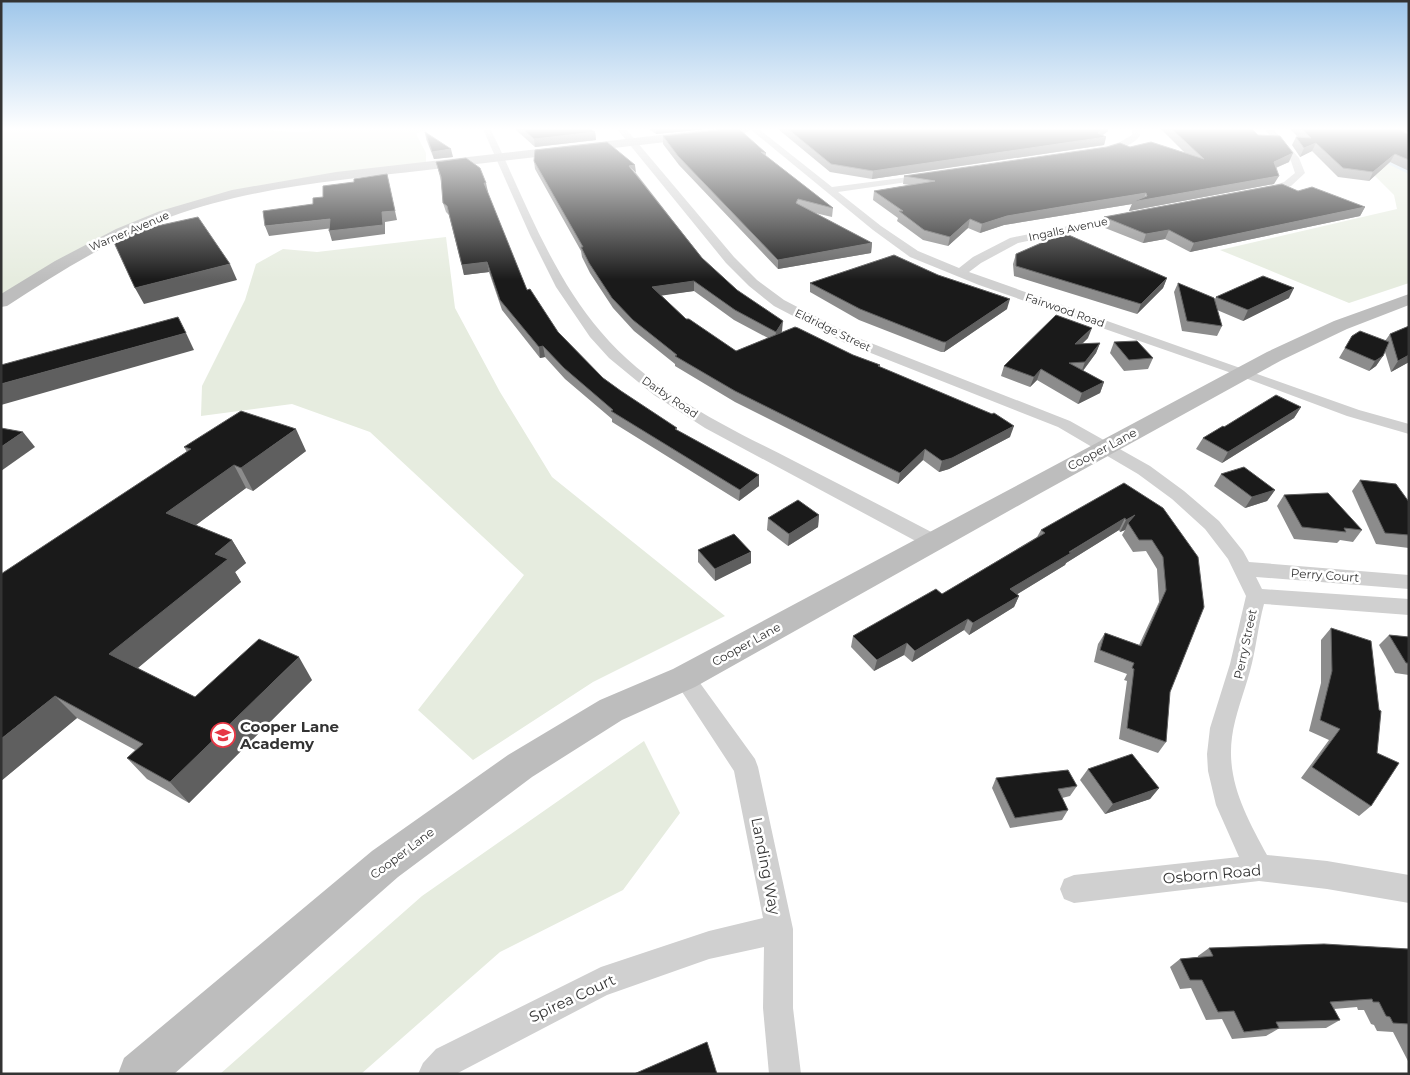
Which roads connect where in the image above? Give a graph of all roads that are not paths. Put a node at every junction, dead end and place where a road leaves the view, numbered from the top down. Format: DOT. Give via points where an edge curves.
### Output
graph roads {
  1 [pos="317,179"];
  2 [pos="510,179"];
  3 [pos="663,179"];
  4 [pos="817,179"];
  5 [pos="907,179"];
  6 [pos="1293,179"];
  7 [pos="830,190"];
  8 [pos="1251,195"];
  9 [pos="1135,215"];
  10 [pos="961,272"];
  11 [pos="1409,299"];
  12 [pos="1,302"];
  13 [pos="1245,373"];
  14 [pos="1409,429"];
  15 [pos="1105,447"];
  16 [pos="932,541"];
  17 [pos="1242,569"];
  18 [pos="1409,582"];
  19 [pos="1256,596"];
  20 [pos="1409,607"];
  21 [pos="684,678"];
  22 [pos="1259,868"];
  23 [pos="1074,888"];
  24 [pos="1409,890"];
  25 [pos="779,929"];
  26 [pos="140,1074"];
  27 [pos="434,1074"];
  28 [pos="785,1074"];
  1 -- 12 [label="street, Warner Avenue" via="249,190 166,214 97,243 58,264"];
  2 -- 16 [label="street, Darby Road" via="571,301 596,336 622,362 651,386 696,415"];
  3 -- 15 [label="street, Eldridge Street" via="730,260 778,303 848,339 1064,424"];
  4 -- 7 [label="street, Fairwood Road"];
  5 -- 7 [label="street"];
  6 -- 8 [label="street" via="1279,188"];
  7 -- 10 [label="street, Fairwood Road" via="902,247"];
  9 -- 10 [label="street, Ingalls Avenue" via="1014,240"];
  10 -- 13 [label="street, Fairwood Road"];
  11 -- 13 [label="street, Cooper Lane" via="1322,334"];
  13 -- 14 [label="street, Fairwood Road" via="1354,413"];
  13 -- 15 [label="street, Cooper Lane"];
  15 -- 16 [label="street, Cooper Lane"];
  15 -- 17 [label="street, Perry Street" via="1144,470 1212,525"];
  16 -- 21 [label="street, Cooper Lane"];
  17 -- 18 [label="street, Perry Court"];
  17 -- 19 [label="street, Perry Street"];
  19 -- 20 [label="street, Perry Court"];
  19 -- 22 [label="street, Perry Street" via="1246,647 1220,738 1220,773 1231,811"];
  21 -- 25 [label="street, Landing Way" via="746,767"];
  21 -- 26 [label="street, Cooper Lane" via="611,710 520,766 385,864"];
  22 -- 23 [label="street, Osborn Road"];
  22 -- 24 [label="street, Osborn Road" via="1327,874"];
  25 -- 27 [label="street, Spirea Court" via="709,945 601,982 447,1060"];
  25 -- 28 [label="street, Landing Way" via="778,1008"];
}
